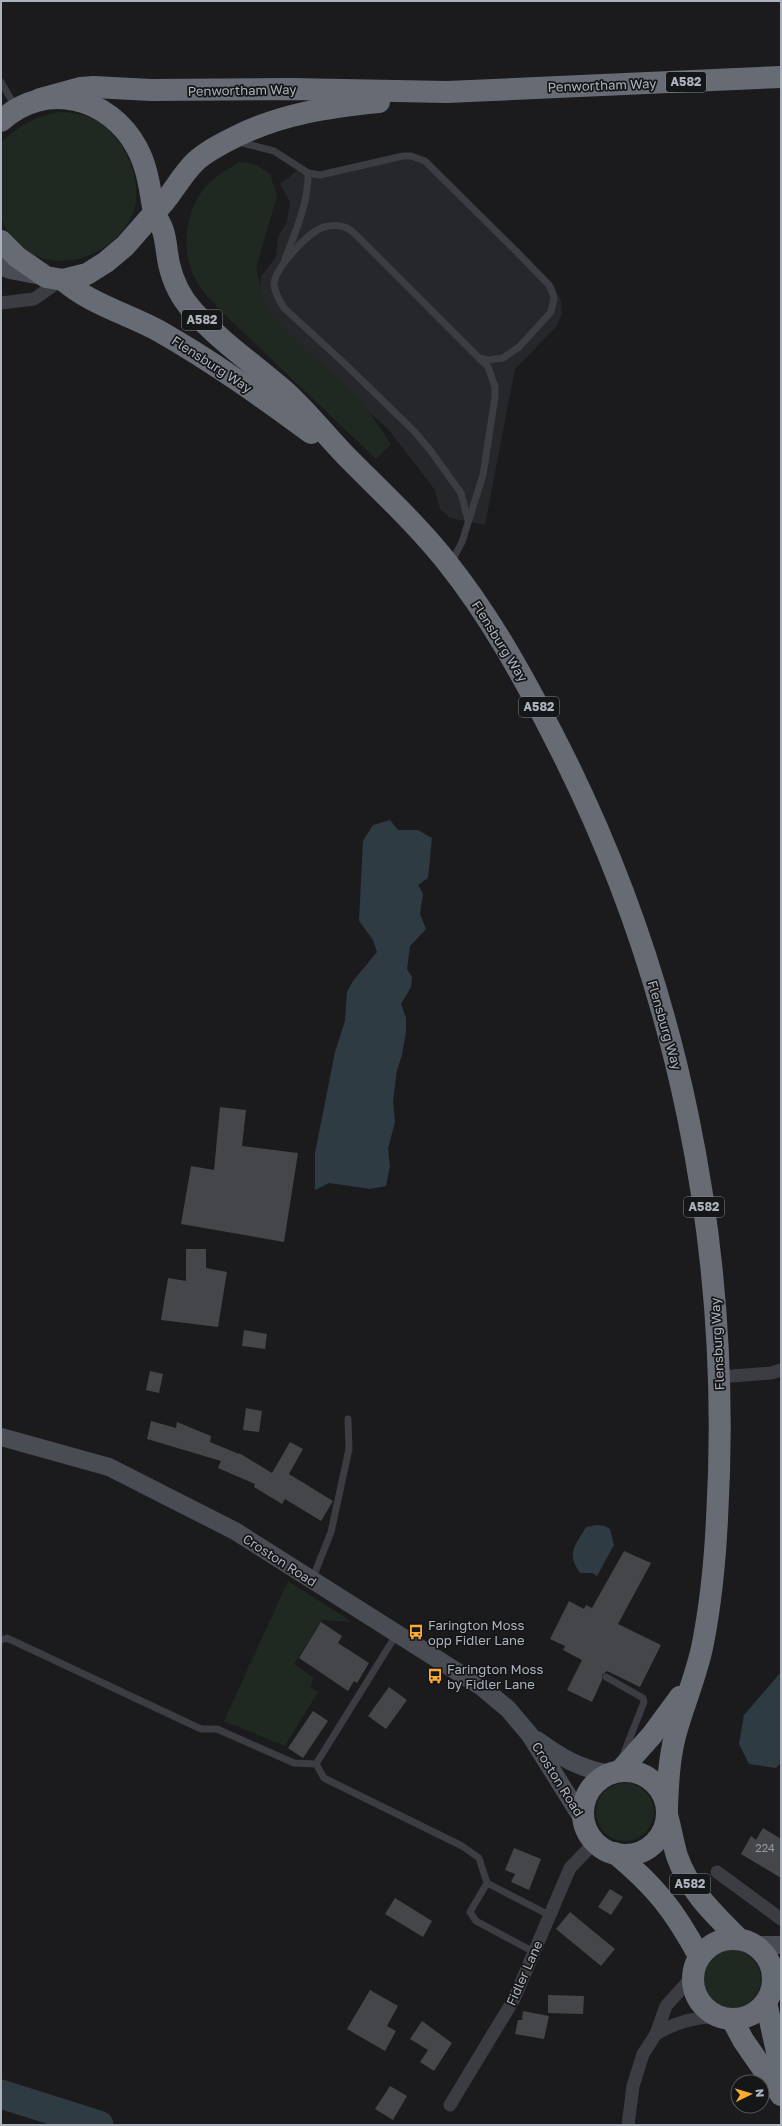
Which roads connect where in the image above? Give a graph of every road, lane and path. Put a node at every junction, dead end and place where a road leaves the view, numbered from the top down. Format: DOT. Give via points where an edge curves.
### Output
graph roads {
  1 [pos="781,77"];
  2 [pos="1,82"];
  3 [pos="447,92"];
  4 [pos="40,99"];
  5 [pos="6,116"];
  6 [pos="230,139"];
  7 [pos="308,173"];
  8 [pos="154,214"];
  9 [pos="1,241"];
  10 [pos="284,263"];
  11 [pos="1,266"];
  12 [pos="57,279"];
  13 [pos="1,303"];
  14 [pos="481,358"];
  15 [pos="353,463"];
  16 [pos="468,520"];
  17 [pos="450,566"];
  18 [pos="781,1370"];
  19 [pos="720,1377"];
  20 [pos="348,1419"];
  21 [pos="1,1437"];
  22 [pos="312,1580"];
  23 [pos="396,1635"];
  24 [pos="1,1640"];
  25 [pos="696,1670"];
  26 [pos="606,1677"];
  27 [pos="530,1735"];
  28 [pos="316,1764"];
  29 [pos="616,1772"];
  30 [pos="667,1810"];
  31 [pos="585,1823"];
  32 [pos="595,1842"];
  33 [pos="615,1853"];
  34 [pos="717,1872"];
  35 [pos="487,1884"];
  36 [pos="549,1915"];
  37 [pos="781,1919"];
  38 [pos="748,1942"];
  39 [pos="781,1945"];
  40 [pos="534,1952"];
  41 [pos="696,1966"];
  42 [pos="773,1990"];
  43 [pos="724,2018"];
  44 [pos="656,2034"];
  45 [pos="781,2070"];
  46 [pos="781,2095"];
  47 [pos="450,2105"];
  48 [pos="628,2125"];
  1 -- 3 [label="highway, Penwortham Way / A582"];
  2 -- 5 [label="lane"];
  3 -- 4 [label="highway, Penwortham Way / A582" via="150,90 94,87 80,88"];
  3 -- 6 [label="highway, Penwortham Way / A582" via="399,101 303,112 263,124"];
  4 -- 5 [label="highway, A582"];
  4 -- 8 [label="highway, A582" via="80,101 104,111 117,121 137,148 143,161"];
  6 -- 7 [label="lane" via="274,151"];
  6 -- 8 [label="highway, Penwortham Way / A582" via="209,151 188,168 166,202"];
  7 -- 10 [label="lane" via="301,212"];
  7 -- 14 [label="lane" via="328,174 396,157 419,157 549,285 554,298 547,318 510,354 496,360"];
  8 -- 12 [label="highway, A582" via="125,246 102,265 87,274"];
  8 -- 15 [label="highway, Flensburg Way / A582" via="163,224 174,278 188,305 291,397"];
  9 -- 12 [label="highway, A582" via="18,257"];
  10 -- 14 [label="lane" via="315,232 332,225 347,228"];
  10 -- 16 [label="lane" via="276,275 274,286 284,308 344,362 415,432 461,493"];
  11 -- 12 [label="street, Flensburg Way"];
  12 -- 13 [label="street" via="34,299"];
  12 -- 15 [label="highway, Flensburg Way / A582" via="77,292 140,321 194,351"];
  14 -- 16 [label="lane" via="493,377 494,410 483,475"];
  15 -- 17 [label="highway, Flensburg Way / A582" via="406,515"];
  16 -- 17 [label="lane" via="462,542"];
  17 -- 19 [label="highway, Flensburg Way / A582" via="508,650 568,764 608,855 645,954 676,1062 697,1161 712,1266"];
  18 -- 19 [label="street"];
  19 -- 25 [label="highway, Flensburg Way / A582" via="717,1524 707,1616"];
  20 -- 22 [label="lane" via="349,1449 331,1532"];
  21 -- 22 [label="street, Croston Road" via="109,1467 235,1531"];
  22 -- 23 [label="street, Croston Road"];
  23 -- 27 [label="street, Croston Road" via="482,1688 508,1709"];
  23 -- 28 [label="lane"];
  24 -- 28 [label="lane" via="7,1638 201,1729 217,1729 294,1763"];
  25 -- 29 [label="highway, Flensburg Way / A582" via="673,1709"];
  25 -- 30 [label="highway, Flensburg Way / A582" via="675,1736 670,1762"];
  26 -- 29 [label="lane" via="643,1698 644,1702"];
  27 -- 29 [label="street, Croston Road" via="576,1765 590,1771"];
  27 -- 31 [label="street, Croston Road"];
  28 -- 35 [label="lane" via="324,1778 462,1846 479,1858"];
  29 -- 30 [label="highway, A582" via="637,1773 651,1780 662,1794"];
  29 -- 31 [label="highway, A582" via="596,1782 590,1790 584,1811"];
  30 -- 33 [label="highway, A582" via="661,1835 647,1849 627,1855"];
  30 -- 38 [label="highway, A582" via="677,1855 686,1877 704,1904"];
  31 -- 32 [label="highway"];
  32 -- 33 [label="highway, A582"];
  32 -- 36 [label="street, Fidler Lane" via="570,1868"];
  33 -- 41 [label="highway, A582" via="654,1887 681,1922"];
  34 -- 37 [label="street"];
  35 -- 36 [label="lane"];
  35 -- 40 [label="lane" via="470,1912 476,1920"];
  36 -- 40 [label="street, Fidler Lane"];
  38 -- 39 [label="street"];
  38 -- 41 [label="highway" via="728,1939 717,1942 707,1948"];
  38 -- 42 [label="highway, A582" via="764,1954 770,1964"];
  40 -- 47 [label="street, Fidler Lane" via="514,1999"];
  41 -- 43 [label="highway, A582" via="694,1988 698,1999 706,2009"];
  41 -- 44 [label="street" via="666,2006"];
  42 -- 43 [label="highway" via="757,2011 745,2018"];
  42 -- 45 [label="highway, A582"];
  43 -- 44 [label="street" via="691,2019 669,2026"];
  43 -- 46 [label="highway, A582" via="743,2040"];
  44 -- 48 [label="street" via="642,2054 633,2086"];
}
